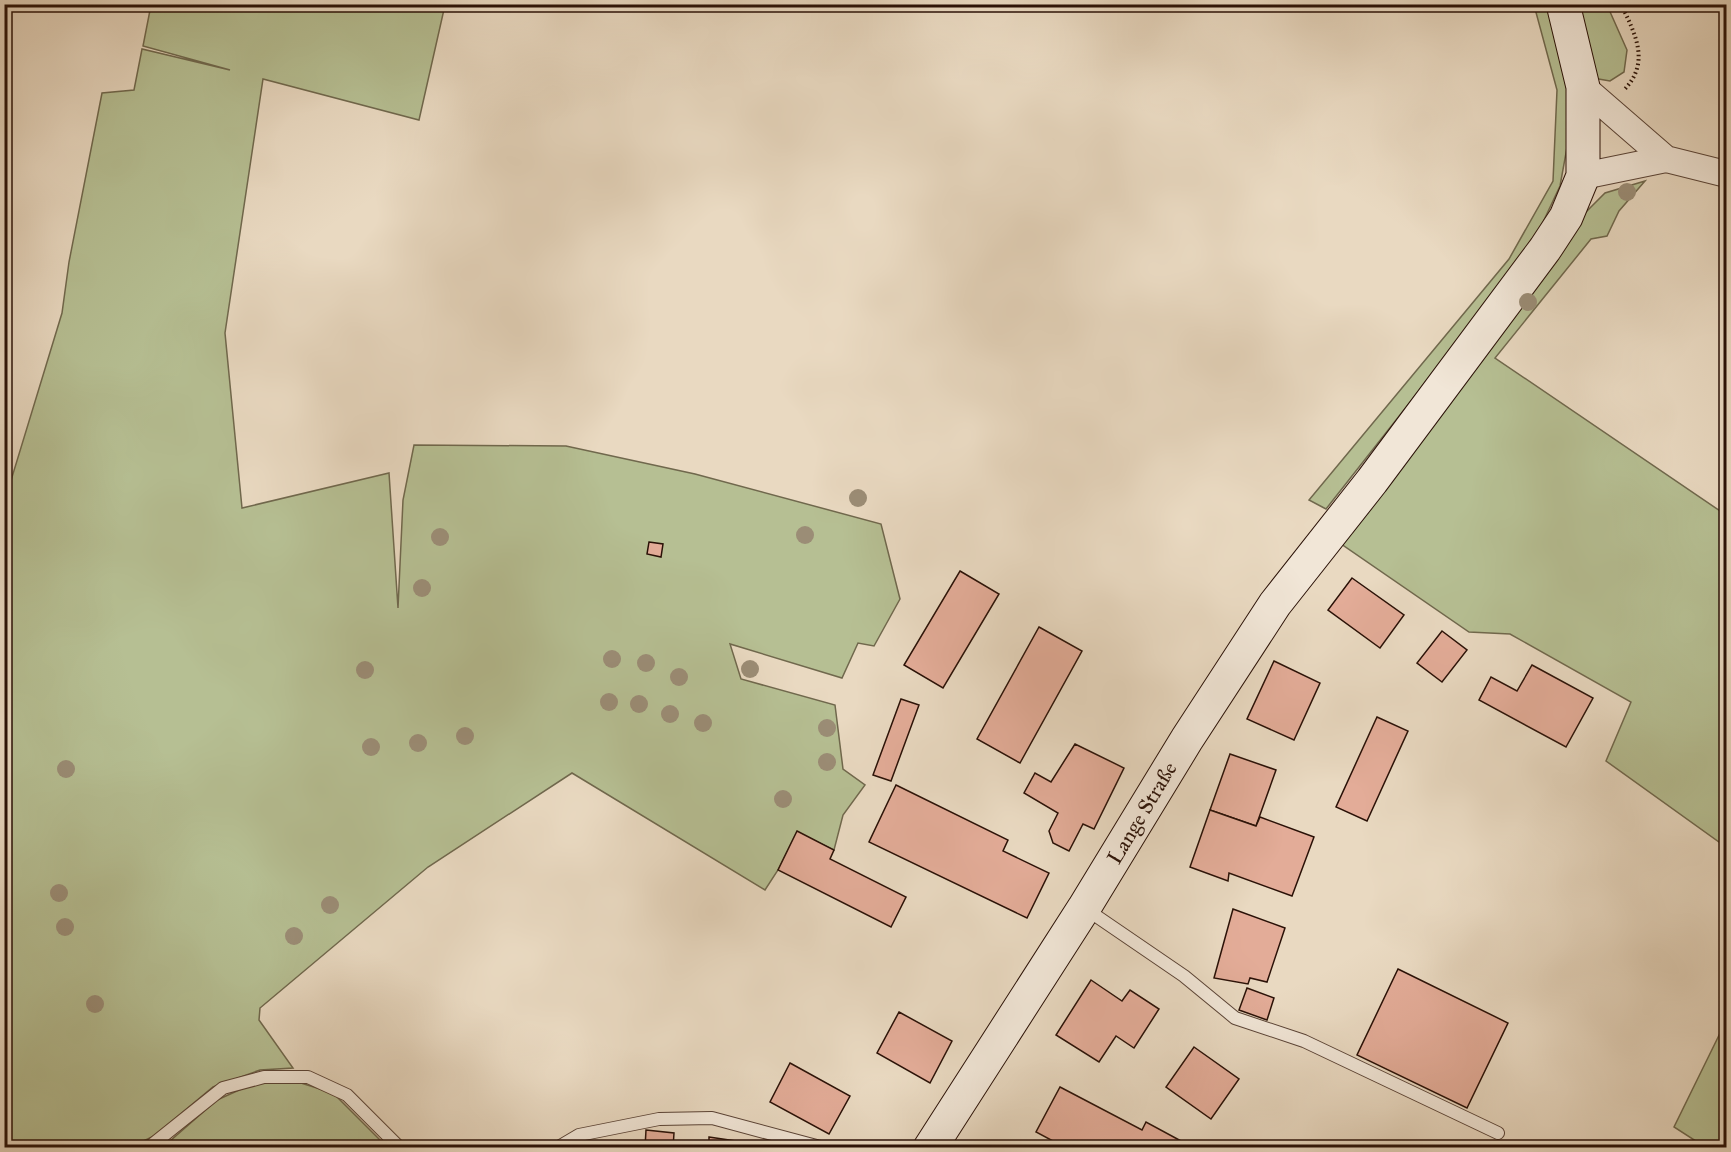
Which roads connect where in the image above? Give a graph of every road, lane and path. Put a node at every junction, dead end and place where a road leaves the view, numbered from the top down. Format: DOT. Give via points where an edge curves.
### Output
graph roads {
  1 [pos="1563,4"];
  2 [pos="1621,4"];
  3 [pos="1595,97"];
  4 [pos="1666,159"];
  5 [pos="1726,174"];
  6 [pos="1583,176"];
  7 [pos="1084,908"];
  8 [pos="1498,1133"];
  9 [pos="148,1148"];
  10 [pos="400,1148"];
  11 [pos="557,1148"];
  12 [pos="824,1148"];
  13 [pos="930,1148"];
  1 -- 3 [label="main road"];
  2 -- 3 [label="path" via="1634,33 1640,62 1629,85"];
  3 -- 4 [label="street"];
  3 -- 6 [label="main road"];
  4 -- 5 [label="street"];
  4 -- 6 [label="street"];
  6 -- 7 [label="main road, Lange Straße" via="1566,217 1545,249 1275,604"];
  7 -- 8 [label="lane" via="1184,976 1235,1018 1304,1041"];
  7 -- 13 [label="main road, Lange Straße"];
  9 -- 10 [label="lane" via="223,1088 264,1077 308,1077 347,1095"];
  11 -- 12 [label="lane" via="579,1135 659,1119 712,1118"];
}
